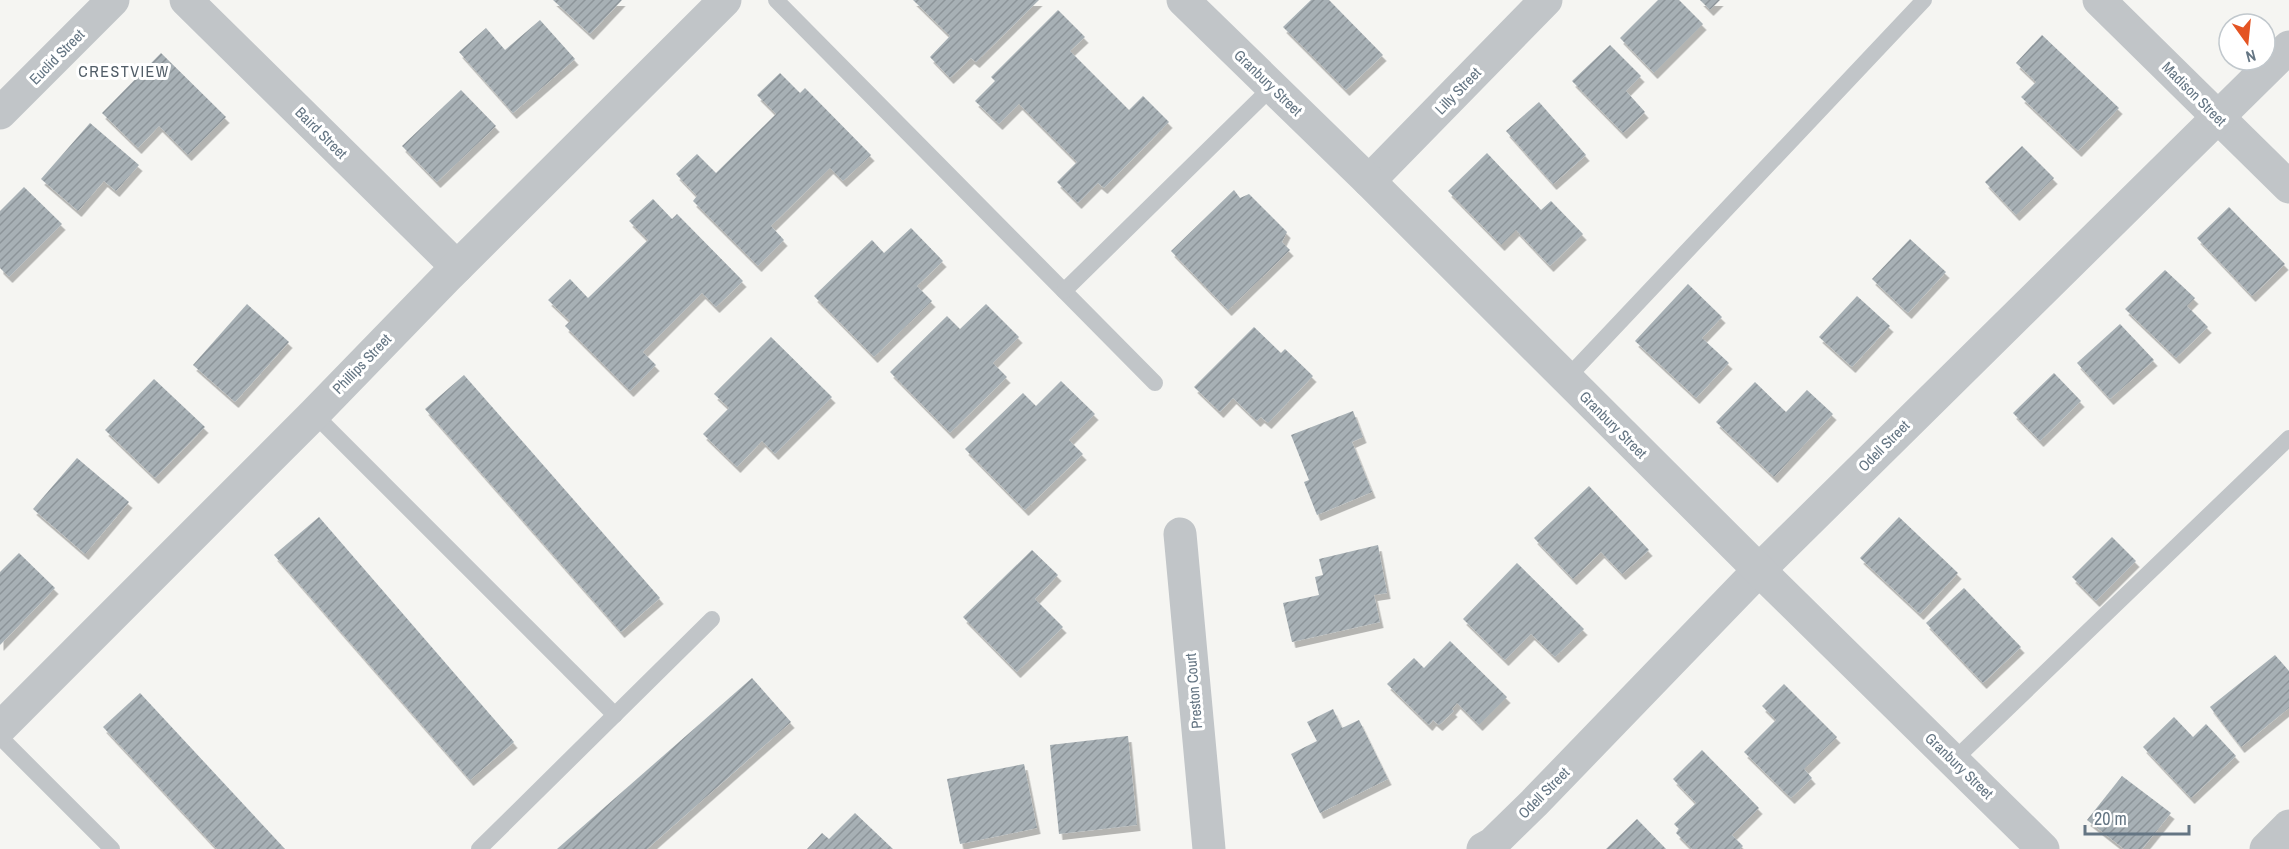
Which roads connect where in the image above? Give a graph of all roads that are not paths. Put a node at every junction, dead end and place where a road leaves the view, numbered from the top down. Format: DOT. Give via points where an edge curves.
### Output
graph roads {
  1 [pos="113,0"];
  2 [pos="186,0"];
  3 [pos="725,0"];
  4 [pos="776,0"];
  5 [pos="1183,0"];
  6 [pos="1546,0"];
  7 [pos="1924,0"];
  8 [pos="2099,0"];
  9 [pos="2289,47"];
  10 [pos="1272,87"];
  11 [pos="0,113"];
  12 [pos="2218,117"];
  13 [pos="1369,182"];
  14 [pos="2289,187"];
  15 [pos="457,267"];
  16 [pos="1064,291"];
  17 [pos="1566,378"];
  18 [pos="1155,383"];
  19 [pos="314,414"];
  20 [pos="2289,438"];
  21 [pos="1180,534"];
  22 [pos="1759,570"];
  23 [pos="712,619"];
  24 [pos="615,715"];
  25 [pos="0,728"];
  26 [pos="0,737"];
  27 [pos="1954,760"];
  28 [pos="2289,826"];
  29 [pos="112,849"];
  30 [pos="479,849"];
  31 [pos="1209,849"];
  32 [pos="1483,849"];
  33 [pos="2043,849"];
  34 [pos="2266,849"];
  1 -- 11 [label="street, Euclid Street"];
  2 -- 15 [label="street, Baird Street"];
  3 -- 15 [label="street, Phillips Street"];
  4 -- 16 [label="lane"];
  5 -- 10 [label="street, Granbury Street"];
  6 -- 13 [label="street, Lilly Street"];
  7 -- 17 [label="lane"];
  8 -- 12 [label="street, Madison Street"];
  9 -- 12 [label="street, Odell Street"];
  10 -- 13 [label="street, Granbury Street"];
  10 -- 16 [label="lane"];
  12 -- 14 [label="street, Madison Street"];
  12 -- 22 [label="street, Odell Street"];
  13 -- 17 [label="street, Granbury Street"];
  15 -- 19 [label="street, Phillips Street"];
  16 -- 18 [label="lane"];
  17 -- 22 [label="street, Granbury Street"];
  19 -- 24 [label="lane"];
  19 -- 25 [label="street, Phillips Street"];
  20 -- 27 [label="lane"];
  21 -- 31 [label="street, Preston Court"];
  22 -- 27 [label="street, Granbury Street"];
  22 -- 32 [label="street, Odell Street" via="1593,744"];
  23 -- 24 [label="lane"];
  24 -- 30 [label="lane"];
  26 -- 29 [label="lane"];
  27 -- 33 [label="street, Granbury Street"];
  28 -- 34 [label="street"];
}
